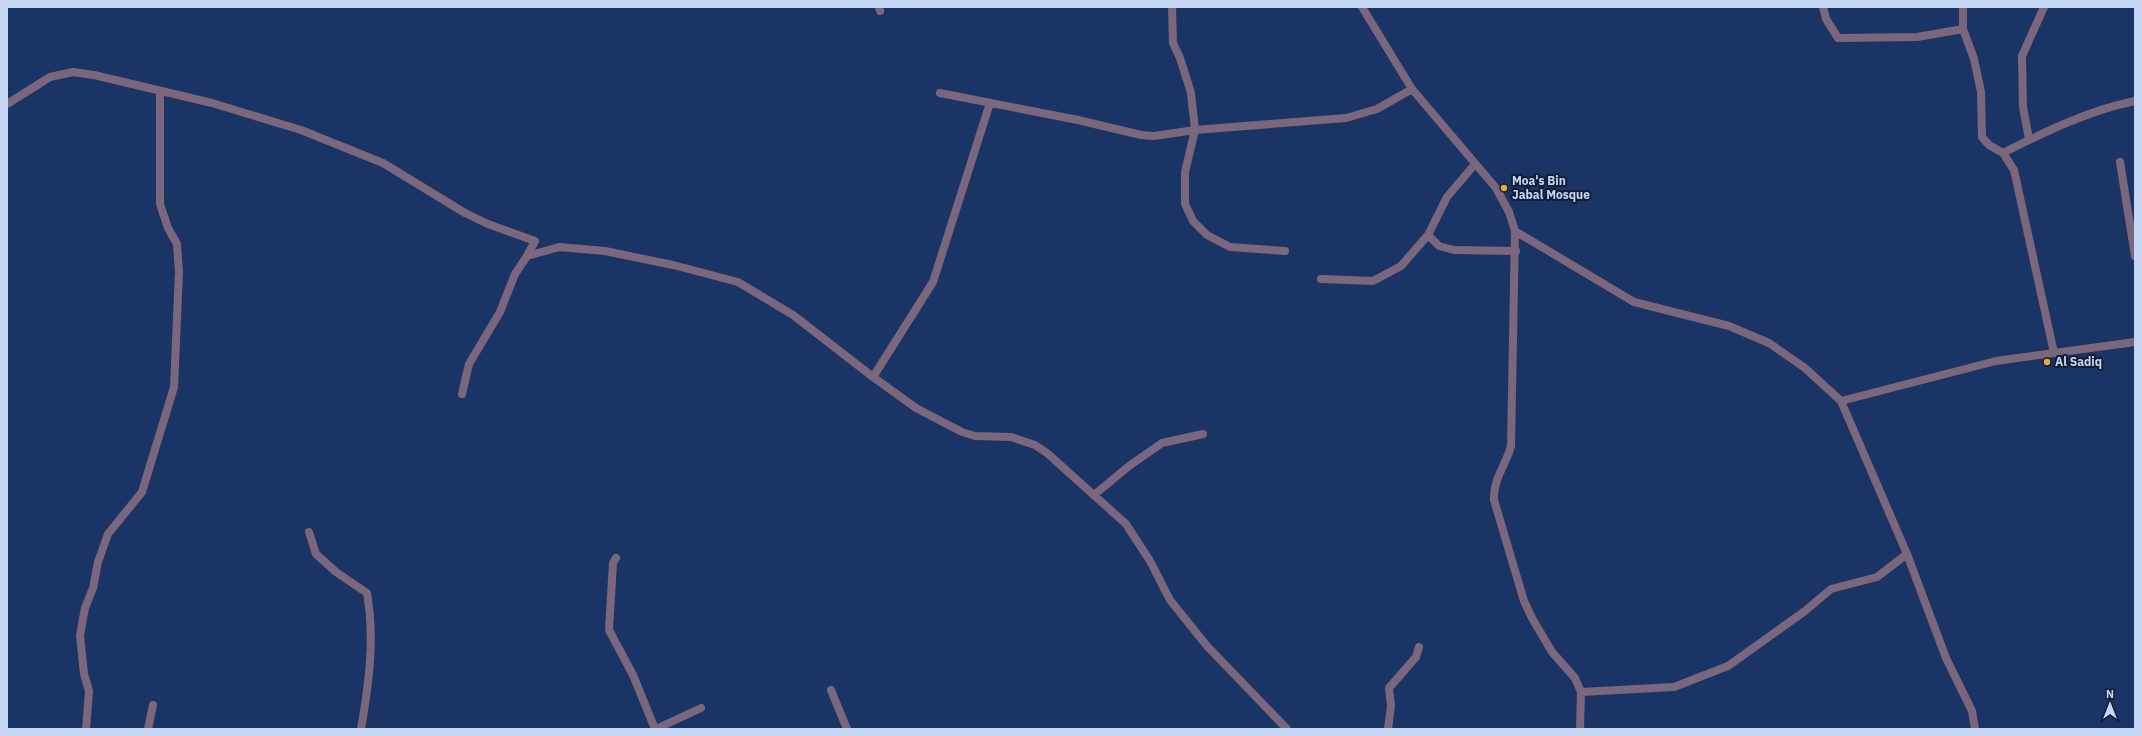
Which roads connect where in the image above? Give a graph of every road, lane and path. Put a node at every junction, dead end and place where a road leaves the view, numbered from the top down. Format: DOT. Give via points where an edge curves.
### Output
graph roads {
  1 [pos="1172,7"];
  2 [pos="1362,7"];
  3 [pos="1823,7"];
  4 [pos="1963,7"];
  5 [pos="2044,7"];
  6 [pos="1963,29"];
  7 [pos="1412,89"];
  8 [pos="160,91"];
  9 [pos="940,93"];
  10 [pos="2135,101"];
  11 [pos="990,102"];
  12 [pos="7,104"];
  13 [pos="1195,130"];
  14 [pos="2029,139"];
  15 [pos="2003,153"];
  16 [pos="2120,162"];
  17 [pos="1475,164"];
  18 [pos="1515,231"];
  19 [pos="1428,235"];
  20 [pos="548,244"];
  21 [pos="1285,251"];
  22 [pos="1516,251"];
  23 [pos="527,256"];
  24 [pos="2135,256"];
  25 [pos="1321,279"];
  26 [pos="2135,342"];
  27 [pos="2054,353"];
  28 [pos="873,378"];
  29 [pos="462,394"];
  30 [pos="1841,401"];
  31 [pos="1202,434"];
  32 [pos="1094,495"];
  33 [pos="309,532"];
  34 [pos="1907,554"];
  35 [pos="616,558"];
  36 [pos="1419,647"];
  37 [pos="831,690"];
  38 [pos="1581,692"];
  39 [pos="153,705"];
  40 [pos="701,708"];
  41 [pos="86,729"];
  42 [pos="148,729"];
  43 [pos="361,729"];
  44 [pos="656,729"];
  45 [pos="846,729"];
  46 [pos="1287,729"];
  47 [pos="1388,729"];
  48 [pos="1580,729"];
  49 [pos="1975,729"];
  1 -- 13 [label="street" via="1173,43 1191,93"];
  2 -- 7 [label="street"];
  3 -- 6 [label="street" via="1826,19 1838,38 1917,37"];
  4 -- 6 [label="street"];
  5 -- 14 [label="street" via="2022,56 2023,107"];
  6 -- 15 [label="street" via="1981,92 1982,137 1989,145"];
  7 -- 13 [label="street" via="1377,109 1346,118"];
  7 -- 17 [label="street"];
  8 -- 12 [label="street" via="84,72 73,72 50,77"];
  8 -- 23 [label="street" via="212,103 301,130 383,163 465,213 494,227 535,241"];
  8 -- 41 [label="street" via="160,204 168,228 177,244 179,272 174,386 142,492 108,534 85,608 80,635 84,674 89,691"];
  9 -- 11 [label="street"];
  10 -- 14 [label="street" via="2118,104"];
  11 -- 13 [label="street" via="1141,135 1154,136"];
  11 -- 28 [label="street" via="933,282"];
  13 -- 21 [label="street" via="1185,172 1185,204 1193,221 1207,235 1230,247"];
  14 -- 15 [label="street"];
  15 -- 27 [label="street" via="2014,170"];
  16 -- 24 [label="street"];
  17 -- 18 [label="street" via="1496,188"];
  17 -- 19 [label="street" via="1447,197"];
  18 -- 22 [label="street"];
  18 -- 30 [label="street" via="1634,302 1729,326 1769,343 1805,368"];
  19 -- 22 [label="street" via="1439,246 1454,250"];
  19 -- 25 [label="street" via="1401,266 1373,281"];
  20 -- 23 [label="street"];
  22 -- 38 [label="street" via="1511,446 1496,479 1494,500 1524,600 1552,652 1576,678"];
  23 -- 28 [label="street" via="559,247 605,251 738,282 793,315"];
  23 -- 29 [label="street" via="515,274 500,312 469,364"];
  26 -- 27 [label="street"];
  27 -- 30 [label="street" via="1996,361"];
  28 -- 32 [label="street" via="916,408 962,432 975,436 1011,437 1035,445"];
  30 -- 34 [label="street"];
  31 -- 32 [label="street" via="1162,443 1128,466"];
  32 -- 46 [label="street" via="1126,524 1150,561 1170,600 1206,646"];
  33 -- 43 [label="street" via="316,554 336,572 367,592 371,619 371,656"];
  34 -- 38 [label="street" via="1877,577 1831,589 1805,612 1728,666 1674,687"];
  34 -- 49 [label="street" via="1946,658 1972,711"];
  35 -- 44 [label="street" via="612,570 609,630"];
  36 -- 47 [label="street" via="1416,656 1389,688 1391,706"];
  37 -- 45 [label="street"];
  38 -- 48 [label="street"];
  39 -- 42 [label="street"];
  40 -- 44 [label="street"];
}
